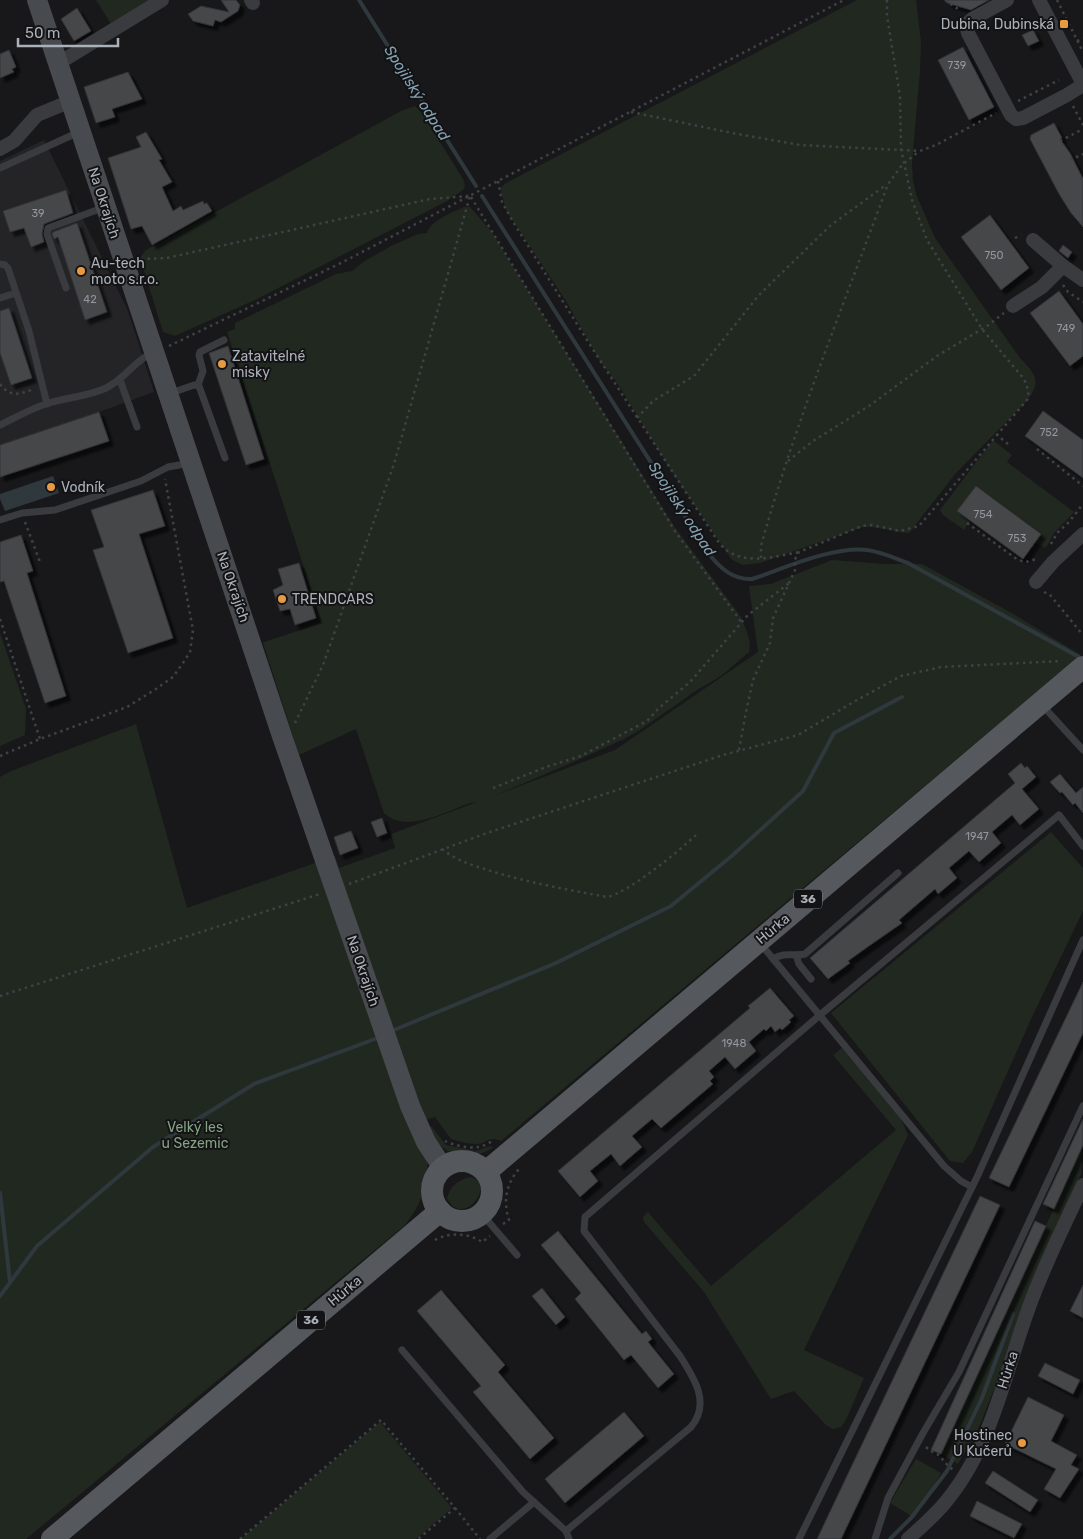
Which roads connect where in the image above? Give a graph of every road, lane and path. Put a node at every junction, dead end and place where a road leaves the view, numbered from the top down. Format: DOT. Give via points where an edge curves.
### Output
graph roads {
  1 [pos="37,0"];
  2 [pos="162,0"];
  3 [pos="844,0"];
  4 [pos="887,0"];
  5 [pos="945,0"];
  6 [pos="1008,0"];
  7 [pos="1039,0"];
  8 [pos="1056,0"];
  9 [pos="965,13"];
  10 [pos="1083,38"];
  11 [pos="1077,41"];
  12 [pos="1083,52"];
  13 [pos="58,62"];
  14 [pos="1059,80"];
  15 [pos="1083,84"];
  16 [pos="71,101"];
  17 [pos="1007,107"];
  18 [pos="630,112"];
  19 [pos="1083,128"];
  20 [pos="81,131"];
  21 [pos="1060,141"];
  22 [pos="0,149"];
  23 [pos="901,149"];
  24 [pos="920,151"];
  25 [pos="1083,154"];
  26 [pos="1070,160"];
  27 [pos="904,164"];
  28 [pos="0,168"];
  29 [pos="498,181"];
  30 [pos="888,184"];
  31 [pos="470,196"];
  32 [pos="106,207"];
  33 [pos="1033,240"];
  34 [pos="123,258"];
  35 [pos="0,264"];
  36 [pos="1058,270"];
  37 [pos="1083,280"];
  38 [pos="66,288"];
  39 [pos="16,293"];
  40 [pos="0,298"];
  41 [pos="1083,302"];
  42 [pos="1013,306"];
  43 [pos="982,329"];
  44 [pos="224,340"];
  45 [pos="154,352"];
  46 [pos="120,380"];
  47 [pos="0,384"];
  48 [pos="198,385"];
  49 [pos="42,386"];
  50 [pos="168,394"];
  51 [pos="47,404"];
  52 [pos="637,418"];
  53 [pos="0,426"];
  54 [pos="137,427"];
  55 [pos="997,435"];
  56 [pos="1008,444"];
  57 [pos="1036,449"];
  58 [pos="224,458"];
  59 [pos="787,462"];
  60 [pos="191,463"];
  61 [pos="163,470"];
  62 [pos="1083,486"];
  63 [pos="1083,504"];
  64 [pos="22,513"];
  65 [pos="0,520"];
  66 [pos="967,523"];
  67 [pos="1083,534"];
  68 [pos="1048,548"];
  69 [pos="799,552"];
  70 [pos="761,558"];
  71 [pos="1038,558"];
  72 [pos="40,562"];
  73 [pos="790,582"];
  74 [pos="1039,587"];
  75 [pos="0,619"];
  76 [pos="742,623"];
  77 [pos="1083,635"];
  78 [pos="1082,668"];
  79 [pos="1040,703"];
  80 [pos="282,736"];
  81 [pos="40,739"];
  82 [pos="739,750"];
  83 [pos="1083,750"];
  84 [pos="0,756"];
  85 [pos="493,788"];
  86 [pos="696,835"];
  87 [pos="1083,846"];
  88 [pos="442,850"];
  89 [pos="898,874"];
  90 [pos="334,890"];
  91 [pos="1083,940"];
  92 [pos="758,941"];
  93 [pos="796,955"];
  94 [pos="773,959"];
  95 [pos="812,979"];
  96 [pos="0,996"];
  97 [pos="820,1015"];
  98 [pos="1083,1106"];
  99 [pos="441,1134"];
  100 [pos="516,1159"];
  101 [pos="443,1168"];
  102 [pos="486,1172"];
  103 [pos="1083,1185"];
  104 [pos="972,1187"];
  105 [pos="440,1211"];
  106 [pos="489,1222"];
  107 [pos="432,1243"];
  108 [pos="517,1255"];
  109 [pos="402,1350"];
  110 [pos="918,1442"];
  111 [pos="954,1470"];
  112 [pos="534,1502"];
  113 [pos="455,1508"];
  114 [pos="566,1531"];
  115 [pos="52,1539"];
  116 [pos="240,1539"];
  117 [pos="418,1539"];
  118 [pos="480,1539"];
  119 [pos="490,1539"];
  120 [pos="569,1539"];
  121 [pos="800,1539"];
  122 [pos="875,1539"];
  123 [pos="908,1539"];
  1 -- 13 [label="street, Na Okrajích"];
  2 -- 13 [label="street"];
  3 -- 18 [label="path"];
  4 -- 23 [label="path" via="886,16 900,96"];
  5 -- 9 [label="path"];
  6 -- 17 [label="street" via="972,19 967,27"];
  7 -- 15 [label="street"];
  8 -- 11 [label="path"];
  10 -- 11 [label="path"];
  11 -- 12 [label="path"];
  13 -- 16 [label="street, Na Okrajích"];
  14 -- 17 [label="path"];
  15 -- 17 [label="street" via="1067,96 1021,119 1013,118"];
  16 -- 20 [label="street, Na Okrajích"];
  16 -- 22 [label="street" via="37,115 14,141"];
  17 -- 24 [label="path"];
  18 -- 23 [label="path" via="800,145"];
  18 -- 29 [label="path"];
  19 -- 21 [label="path"];
  20 -- 28 [label="lane"];
  20 -- 32 [label="street, Na Okrajích"];
  23 -- 24 [label="path"];
  23 -- 27 [label="path"];
  24 -- 27 [label="path"];
  25 -- 26 [label="path"];
  27 -- 30 [label="path"];
  27 -- 43 [label="path" via="912,200 927,240"];
  29 -- 31 [label="path"];
  29 -- 52 [label="path" via="502,202 515,225"];
  30 -- 52 [label="path" via="831,226 759,295 694,376 653,400"];
  30 -- 59 [label="path"];
  31 -- 34 [label="path" via="430,199 167,258"];
  31 -- 45 [label="path" via="343,262"];
  31 -- 76 [label="path" via="675,531"];
  31 -- 80 [label="path" via="394,464 323,665 293,728"];
  32 -- 34 [label="street, Na Okrajích"];
  32 -- 38 [label="lane" via="48,228 47,234"];
  33 -- 36 [label="street"];
  34 -- 45 [label="street, Na Okrajích"];
  35 -- 39 [label="lane" via="8,268"];
  36 -- 37 [label="street"];
  36 -- 41 [label="path" via="1068,292"];
  36 -- 42 [label="street" via="1042,287"];
  39 -- 40 [label="lane"];
  39 -- 49 [label="lane"];
  42 -- 43 [label="path"];
  43 -- 55 [label="path" via="1024,379 1028,396"];
  43 -- 59 [label="path" via="937,356"];
  44 -- 48 [label="lane" via="200,352 203,371"];
  45 -- 46 [label="lane" via="142,358"];
  45 -- 50 [label="street, Na Okrajích"];
  46 -- 51 [label="lane" via="93,394"];
  46 -- 54 [label="lane"];
  47 -- 49 [label="path" via="15,394"];
  48 -- 50 [label="lane"];
  48 -- 58 [label="lane"];
  49 -- 51 [label="lane"];
  50 -- 60 [label="street, Na Okrajích"];
  51 -- 53 [label="lane"];
  52 -- 70 [label="path" via="717,540 736,556"];
  55 -- 56 [label="path"];
  55 -- 69 [label="path" via="919,526 900,531 862,526"];
  57 -- 62 [label="path"];
  59 -- 70 [label="path" via="763,538"];
  60 -- 61 [label="lane"];
  60 -- 80 [label="street, Na Okrajích"];
  61 -- 64 [label="lane" via="141,481 55,510"];
  61 -- 81 [label="path" via="193,630 190,652 173,677 127,707"];
  63 -- 68 [label="path"];
  64 -- 65 [label="lane"];
  64 -- 72 [label="path"];
  66 -- 71 [label="path" via="1018,560 1030,562"];
  67 -- 74 [label="street" via="1053,562"];
  69 -- 70 [label="path"];
  69 -- 73 [label="path"];
  73 -- 76 [label="path"];
  73 -- 82 [label="path" via="773,618 770,643 754,680"];
  74 -- 77 [label="path" via="1050,595"];
  75 -- 81 [label="path"];
  76 -- 85 [label="path" via="690,682 647,721 581,756"];
  78 -- 79 [label="main road, Hůrka / 36"];
  78 -- 82 [label="path" via="1062,660 1033,661 941,667 901,676 798,735"];
  79 -- 83 [label="lane"];
  79 -- 92 [label="main road, Hůrka / 36"];
  80 -- 90 [label="street, Na Okrajích"];
  81 -- 84 [label="path"];
  82 -- 88 [label="path"];
  86 -- 88 [label="path" via="655,869 607,897 526,882 465,863"];
  87 -- 97 [label="lane" via="1059,815"];
  88 -- 90 [label="path"];
  89 -- 93 [label="lane" via="806,954"];
  90 -- 96 [label="path"];
  90 -- 101 [label="street, Na Okrajích" via="410,1106 426,1142"];
  91 -- 104 [label="lane"];
  92 -- 94 [label="lane"];
  92 -- 100 [label="main road, Hůrka / 36"];
  93 -- 94 [label="lane" via="781,954"];
  93 -- 95 [label="lane"];
  94 -- 97 [label="lane"];
  97 -- 104 [label="lane" via="944,1166"];
  97 -- 114 [label="lane" via="585,1217 584,1231 693,1377 700,1396 700,1413 691,1427"];
  98 -- 110 [label="lane" via="959,1372"];
  99 -- 100 [label="path" via="447,1142 471,1147 493,1141"];
  100 -- 102 [label="main road, Hůrka / 36"];
  100 -- 106 [label="path" via="518,1170 510,1181 505,1201 509,1220"];
  101 -- 102 [label="main road" via="465,1161"];
  101 -- 105 [label="main road" via="432,1190"];
  102 -- 106 [label="main road" via="492,1185"];
  103 -- 123 [label="street, Hůrka" via="1035,1291 978,1451 944,1504"];
  104 -- 121 [label="lane"];
  105 -- 106 [label="main road" via="460,1221"];
  105 -- 115 [label="main road, Hůrka / 36"];
  106 -- 107 [label="path" via="482,1242 475,1237 450,1235"];
  106 -- 108 [label="lane"];
  109 -- 112 [label="lane"];
  110 -- 111 [label="path" via="939,1455 946,1466"];
  110 -- 122 [label="lane" via="888,1498"];
  112 -- 114 [label="lane"];
  112 -- 119 [label="lane"];
  113 -- 116 [label="path" via="381,1420"];
  113 -- 117 [label="path"];
  113 -- 118 [label="path"];
  114 -- 120 [label="lane"];
}
